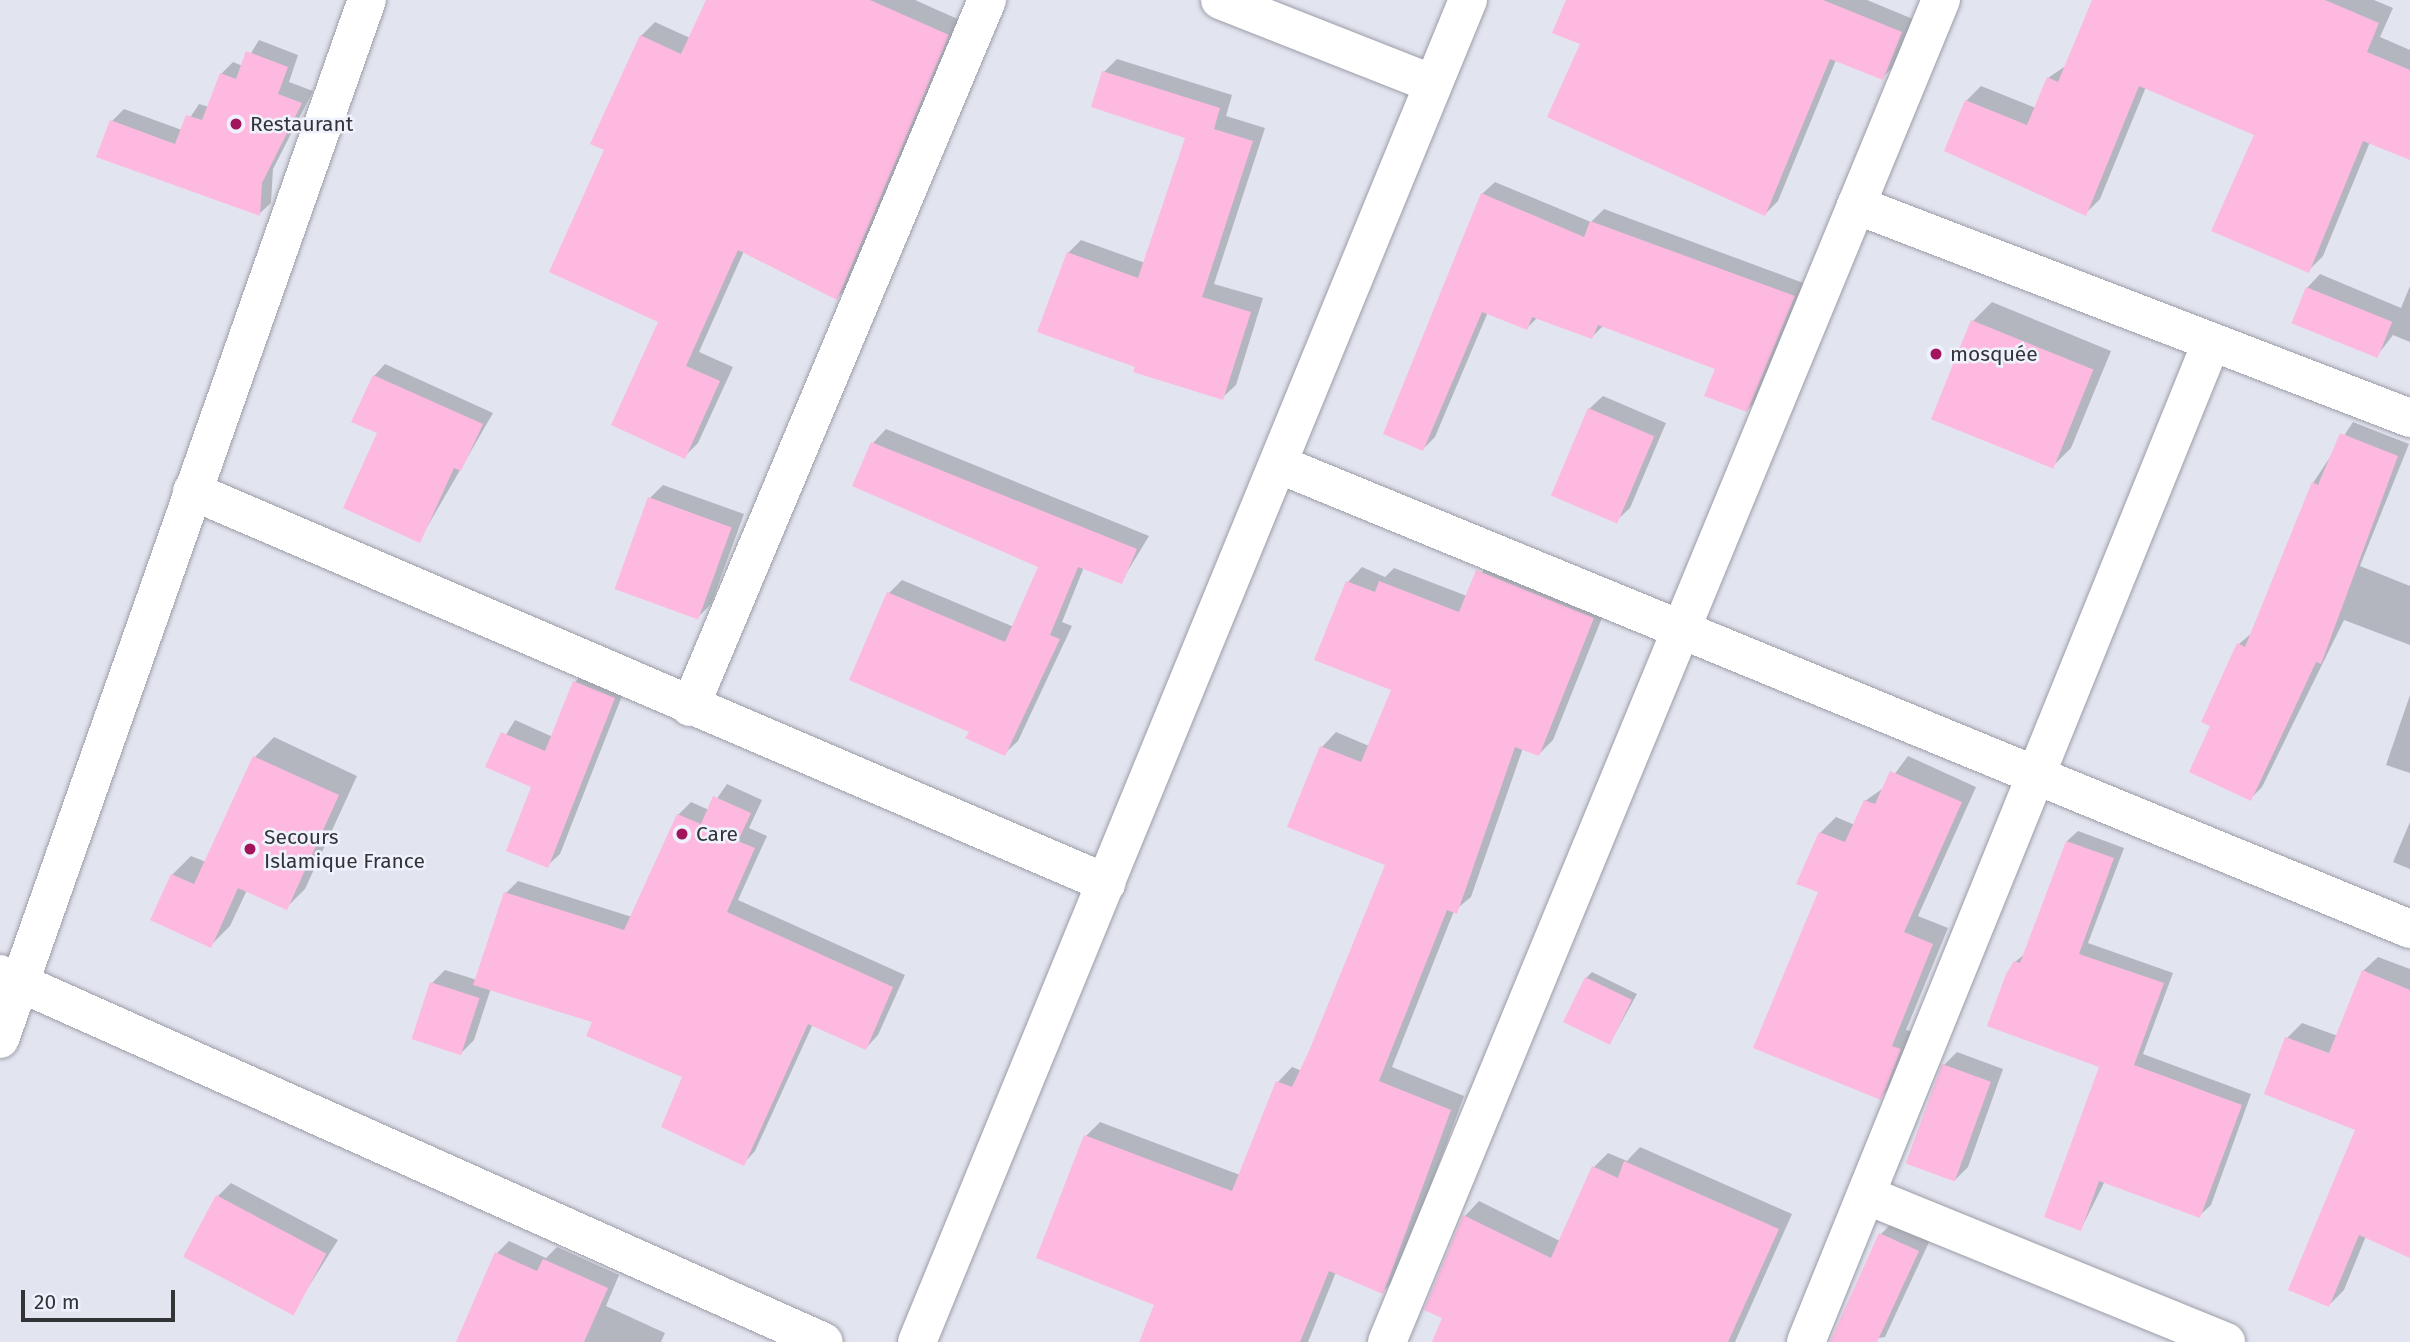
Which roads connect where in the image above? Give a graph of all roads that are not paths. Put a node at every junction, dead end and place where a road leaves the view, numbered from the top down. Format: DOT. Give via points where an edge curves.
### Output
graph roads {
  1 [pos="367,0"];
  2 [pos="987,0"];
  3 [pos="1220,0"];
  4 [pos="1468,0"];
  5 [pos="1941,0"];
  6 [pos="1433,84"];
  7 [pos="1856,205"];
  8 [pos="2211,344"];
  9 [pos="2410,418"];
  10 [pos="1278,464"];
  11 [pos="192,491"];
  12 [pos="1681,628"];
  13 [pos="690,707"];
  14 [pos="2036,776"];
  15 [pos="1105,883"];
  16 [pos="2410,929"];
  17 [pos="10,978"];
  18 [pos="0,1039"];
  19 [pos="1866,1195"];
  20 [pos="824,1342"];
  21 [pos="917,1342"];
  22 [pos="1387,1342"];
  23 [pos="1806,1342"];
  24 [pos="2226,1342"];
  1 -- 11 [label="street"];
  2 -- 13 [label="street"];
  3 -- 6 [label="street"];
  4 -- 6 [label="street"];
  5 -- 7 [label="street"];
  6 -- 10 [label="street"];
  7 -- 8 [label="street"];
  7 -- 12 [label="street"];
  8 -- 9 [label="street"];
  8 -- 14 [label="street"];
  10 -- 12 [label="street"];
  10 -- 15 [label="street"];
  11 -- 13 [label="street"];
  11 -- 17 [label="street"];
  12 -- 14 [label="street"];
  12 -- 22 [label="street"];
  13 -- 15 [label="street"];
  14 -- 16 [label="street"];
  14 -- 19 [label="street"];
  15 -- 21 [label="street"];
  17 -- 18 [label="street"];
  17 -- 20 [label="street"];
  19 -- 23 [label="street"];
  19 -- 24 [label="street"];
}
